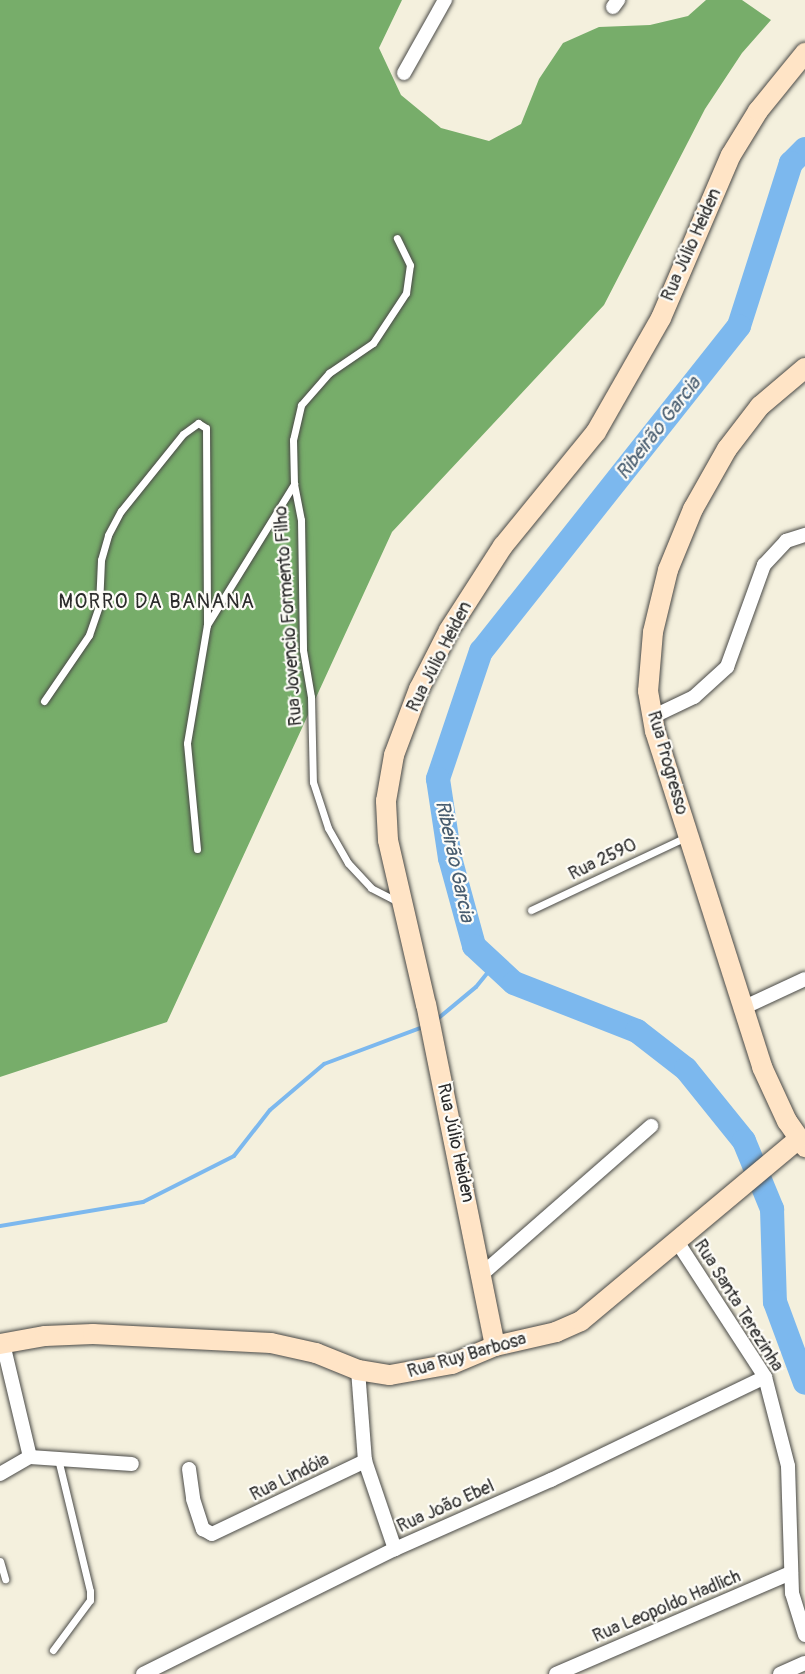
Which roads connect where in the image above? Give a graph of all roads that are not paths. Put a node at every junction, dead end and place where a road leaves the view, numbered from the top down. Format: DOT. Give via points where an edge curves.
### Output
graph roads {
  1 [pos="445,0"];
  2 [pos="805,53"];
  3 [pos="404,73"];
  4 [pos="397,238"];
  5 [pos="805,368"];
  6 [pos="294,484"];
  7 [pos="805,535"];
  8 [pos="207,625"];
  9 [pos="44,701"];
  10 [pos="652,717"];
  11 [pos="687,836"];
  12 [pos="197,849"];
  13 [pos="404,904"];
  14 [pos="531,910"];
  15 [pos="805,979"];
  16 [pos="745,1007"];
  17 [pos="651,1126"];
  18 [pos="802,1143"];
  19 [pos="678,1244"];
  20 [pos="482,1274"];
  21 [pos="1,1344"];
  22 [pos="495,1346"];
  23 [pos="358,1370"];
  24 [pos="765,1377"];
  25 [pos="30,1457"];
  26 [pos="58,1460"];
  27 [pos="365,1461"];
  28 [pos="132,1464"];
  29 [pos="189,1469"];
  30 [pos="0,1474"];
  31 [pos="395,1549"];
  32 [pos="0,1561"];
  33 [pos="791,1573"];
  34 [pos="5,1579"];
  35 [pos="805,1635"];
  36 [pos="53,1650"];
  37 [pos="805,1663"];
  38 [pos="143,1674"];
  39 [pos="556,1674"];
  40 [pos="780,1674"];
  1 -- 3 [label="street"];
  2 -- 13 [label="street, Rua Júlio Heiden" via="758,111 731,155 661,318 631,375 572,465 487,570 449,630 419,689 394,755 386,801 388,840"];
  4 -- 6 [label="lane" via="410,265 406,293 373,343 329,373 301,405 293,440"];
  5 -- 10 [label="street, Rua Progresso" via="760,406 727,449 693,509 668,570 653,632 648,691"];
  6 -- 8 [label="lane, Rua Jovencio Formento Filho"];
  6 -- 13 [label="lane, Rua Jovencio Formento Filho" via="301,520 303,650 311,697 313,782 328,828 348,863 371,888"];
  7 -- 10 [label="street" via="786,541 764,565 727,668 694,697"];
  8 -- 9 [label="lane" via="206,428 198,423 183,434 121,511 101,560 99,606 89,635"];
  8 -- 12 [label="lane" via="187,743"];
  10 -- 11 [label="street, Rua Progresso"];
  11 -- 14 [label="lane, Rua 2590"];
  11 -- 16 [label="street, Rua Progresso"];
  13 -- 20 [label="street, Rua Júlio Heiden"];
  15 -- 16 [label="street"];
  16 -- 18 [label="street, Rua Progresso" via="762,1067"];
  17 -- 20 [label="street"];
  18 -- 19 [label="street, Rua Ruy Barbosa" via="781,1154"];
  19 -- 22 [label="street, Rua Ruy Barbosa" via="581,1321 556,1332"];
  19 -- 24 [label="street, Rua Santa Terezinha"];
  20 -- 22 [label="street, Rua Júlio Heiden"];
  21 -- 23 [label="street, Rua Ruy Barbosa" via="45,1336 93,1334 271,1343 316,1353"];
  21 -- 25 [label="street"];
  22 -- 23 [label="street, Rua Ruy Barbosa" via="452,1364 411,1374"];
  23 -- 27 [label="street"];
  24 -- 31 [label="street, Rua João Ebel" via="551,1480"];
  24 -- 33 [label="street, Rua Santa Terezinha" via="788,1466"];
  25 -- 26 [label="street"];
  25 -- 30 [label="street"];
  26 -- 28 [label="street"];
  26 -- 36 [label="lane" via="90,1600"];
  27 -- 29 [label="street, Rua Lindóia" via="212,1534 203,1529 192,1499"];
  27 -- 31 [label="street"];
  31 -- 38 [label="street, Rua João Ebel"];
  32 -- 34 [label="lane"];
  33 -- 35 [label="street, Rua Santa Terezinha" via="792,1593"];
  33 -- 39 [label="street, Rua Leopoldo Hadlich"];
  37 -- 40 [label="street"];
}
